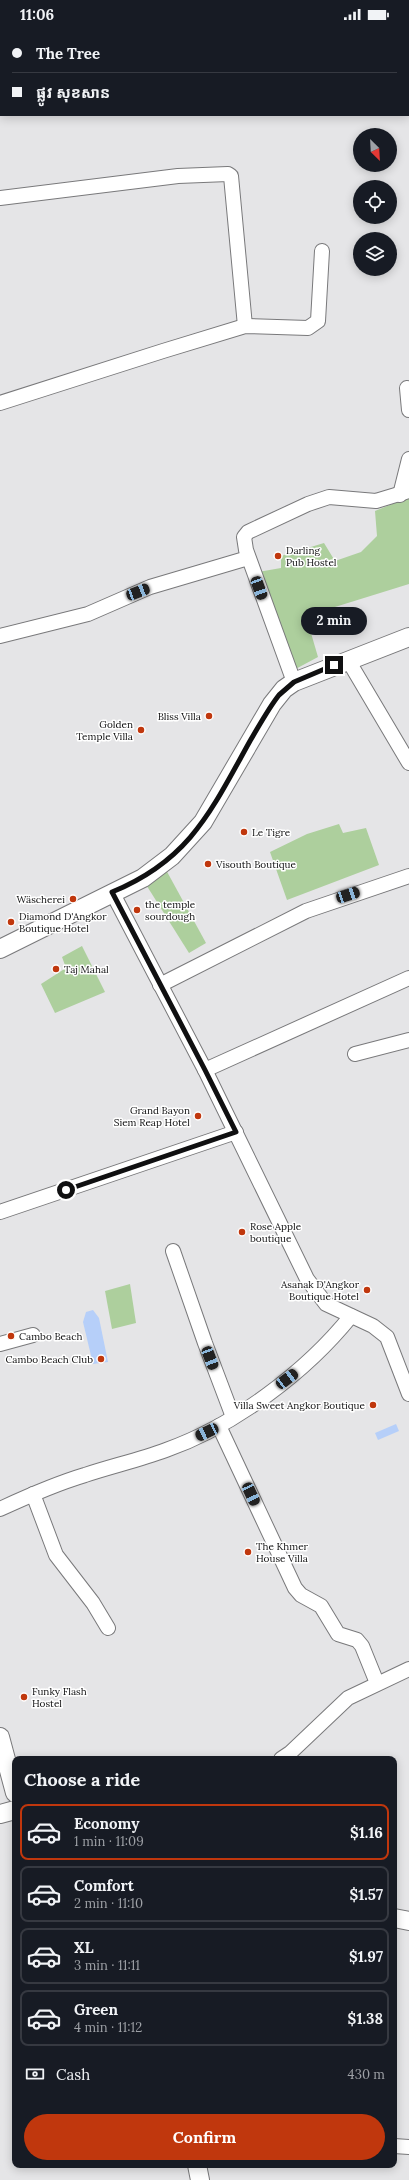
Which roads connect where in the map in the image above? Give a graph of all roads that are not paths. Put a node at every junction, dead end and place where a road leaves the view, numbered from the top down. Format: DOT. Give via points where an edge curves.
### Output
graph roads {
  1 [pos="0,198"];
  2 [pos="322,251"];
  3 [pos="245,326"];
  4 [pos="407,388"];
  5 [pos="0,403"];
  6 [pos="409,410"];
  7 [pos="409,458"];
  8 [pos="404,493"];
  9 [pos="248,558"];
  10 [pos="0,636"];
  11 [pos="409,637"];
  12 [pos="348,660"];
  13 [pos="294,682"];
  14 [pos="409,763"];
  15 [pos="409,876"];
  16 [pos="112,892"];
  17 [pos="0,949"];
  18 [pos="409,978"];
  19 [pos="160,985"];
  20 [pos="409,1040"];
  21 [pos="355,1054"];
  22 [pos="205,1070"];
  23 [pos="236,1132"];
  24 [pos="0,1212"];
  25 [pos="172,1251"];
  26 [pos="351,1316"];
  27 [pos="33,1335"];
  28 [pos="0,1344"];
  29 [pos="409,1394"];
  30 [pos="233,1417"];
  31 [pos="219,1426"];
  32 [pos="33,1494"];
  33 [pos="0,1509"];
  34 [pos="108,1628"];
  35 [pos="407,1675"];
  36 [pos="377,1683"];
  37 [pos="0,1737"];
  38 [pos="286,1756"];
  39 [pos="12,1782"];
  40 [pos="12,1811"];
  41 [pos="0,1814"];
  42 [pos="397,1919"];
  43 [pos="409,1921"];
  44 [pos="397,2146"];
  45 [pos="409,2147"];
  46 [pos="198,2168"];
  47 [pos="200,2180"];
  1 -- 3 [label="street" via="178,176 228,174 231,176"];
  2 -- 3 [label="street" via="318,321 314,326"];
  3 -- 5 [label="street"];
  4 -- 6 [label="street"];
  7 -- 8 [label="street"];
  8 -- 9 [label="street" via="376,501 330,497 308,504 248,532 244,537"];
  9 -- 10 [label="street" via="150,587 88,614"];
  9 -- 13 [label="street"];
  11 -- 12 [label="street"];
  12 -- 13 [label="street"];
  12 -- 14 [label="street"];
  13 -- 16 [label="street" via="284,689 272,704 213,807 187,842 158,869"];
  15 -- 19 [label="street" via="306,910"];
  16 -- 17 [label="street"];
  16 -- 19 [label="street"];
  18 -- 22 [label="street"];
  19 -- 22 [label="street"];
  20 -- 21 [label="street"];
  22 -- 23 [label="street"];
  23 -- 24 [label="street"];
  23 -- 26 [label="street" via="307,1279 326,1304"];
  25 -- 30 [label="street"];
  26 -- 29 [label="street" via="374,1326 387,1337"];
  26 -- 30 [label="street" via="332,1340 309,1362"];
  27 -- 28 [label="street"];
  30 -- 31 [label="street"];
  31 -- 32 [label="street" via="166,1450 83,1475"];
  31 -- 36 [label="street" via="295,1588 301,1595 321,1606 338,1634 356,1640 362,1646"];
  32 -- 33 [label="street"];
  32 -- 34 [label="street" via="56,1554 93,1603"];
  35 -- 36 [label="street"];
  36 -- 38 [label="street" via="340,1704"];
  37 -- 39 [label="street"];
  40 -- 41 [label="street"];
  42 -- 43 [label="street"];
  44 -- 45 [label="street"];
  46 -- 47 [label="street"];
}
